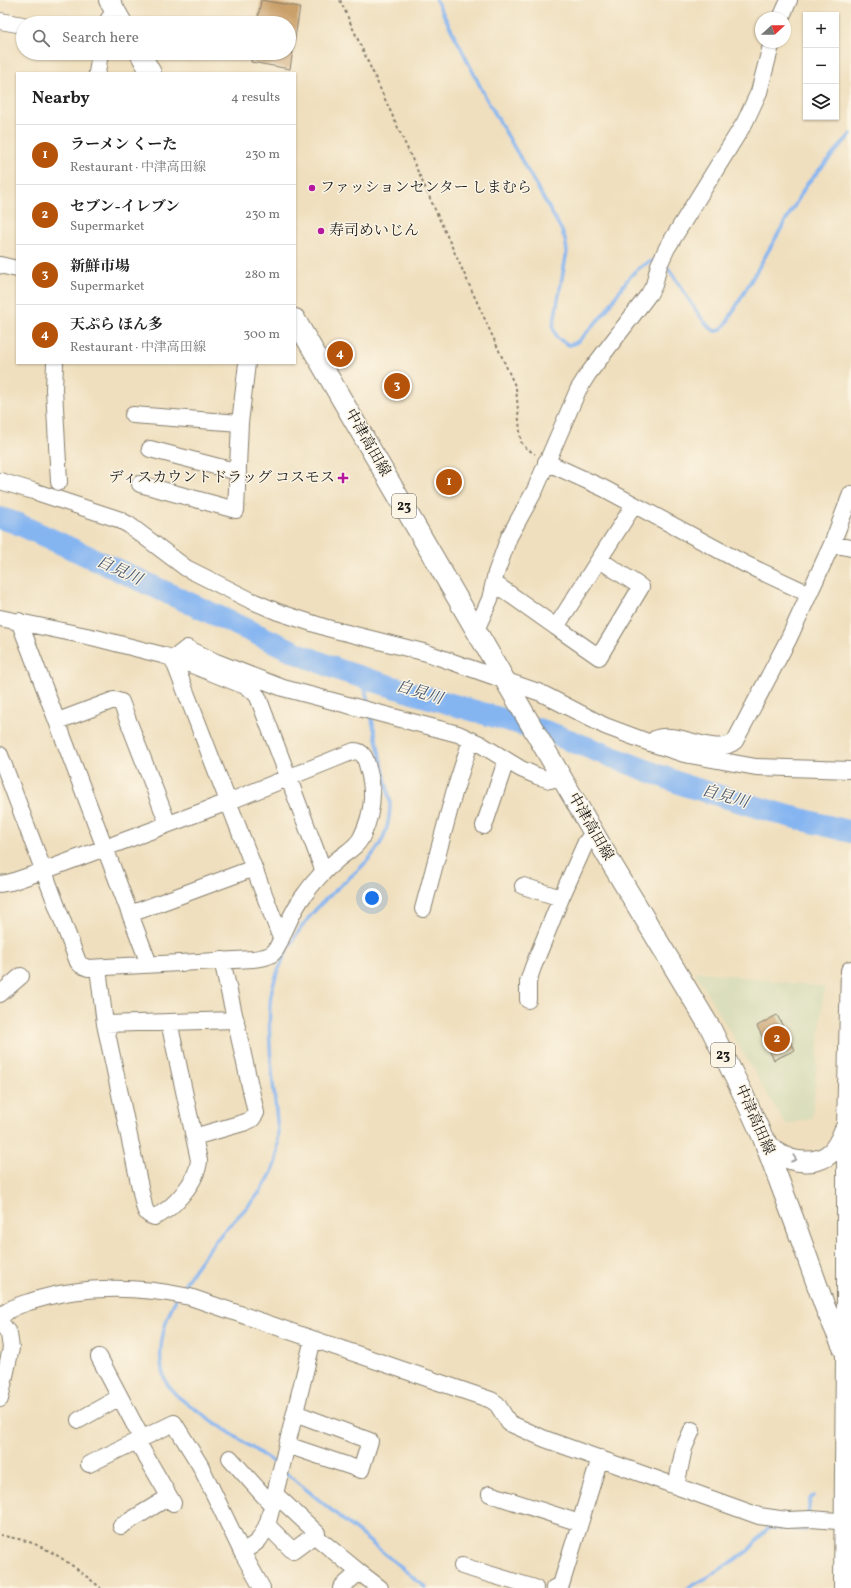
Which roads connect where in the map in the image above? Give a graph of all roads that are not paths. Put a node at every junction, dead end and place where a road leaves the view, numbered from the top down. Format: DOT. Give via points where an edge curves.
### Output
graph roads {
  1 [pos="789,0"];
  2 [pos="784,12"];
  3 [pos="0,21"];
  4 [pos="16,24"];
  5 [pos="770,48"];
  6 [pos="99,60"];
  7 [pos="144,60"];
  8 [pos="97,72"];
  9 [pos="151,72"];
  10 [pos="0,265"];
  11 [pos="16,269"];
  12 [pos="296,321"];
  13 [pos="56,364"];
  14 [pos="247,364"];
  15 [pos="133,415"];
  16 [pos="240,422"];
  17 [pos="150,449"];
  18 [pos="546,462"];
  19 [pos="238,472"];
  20 [pos="0,481"];
  21 [pos="59,482"];
  22 [pos="140,484"];
  23 [pos="851,494"];
  24 [pos="634,505"];
  25 [pos="832,544"];
  26 [pos="851,548"];
  27 [pos="600,560"];
  28 [pos="494,584"];
  29 [pos="809,594"];
  30 [pos="0,618"];
  31 [pos="19,621"];
  32 [pos="556,627"];
  33 [pos="476,630"];
  34 [pos="173,659"];
  35 [pos="509,687"];
  36 [pos="58,720"];
  37 [pos="472,740"];
  38 [pos="653,744"];
  39 [pos="0,755"];
  40 [pos="506,761"];
  41 [pos="851,770"];
  42 [pos="560,776"];
  43 [pos="288,778"];
  44 [pos="228,802"];
  45 [pos="168,824"];
  46 [pos="484,826"];
  47 [pos="594,833"];
  48 [pos="105,848"];
  49 [pos="254,868"];
  50 [pos="44,871"];
  51 [pos="324,872"];
  52 [pos="0,884"];
  53 [pos="523,886"];
  54 [pos="561,898"];
  55 [pos="423,909"];
  56 [pos="130,914"];
  57 [pos="281,938"];
  58 [pos="222,960"];
  59 [pos="149,964"];
  60 [pos="98,968"];
  61 [pos="851,971"];
  62 [pos="21,976"];
  63 [pos="0,994"];
  64 [pos="528,1000"];
  65 [pos="236,1020"];
  66 [pos="169,1022"];
  67 [pos="105,1024"];
  68 [pos="846,1126"];
  69 [pos="194,1137"];
  70 [pos="763,1138"];
  71 [pos="849,1304"];
  72 [pos="825,1307"];
  73 [pos="313,1339"];
  74 [pos="848,1354"];
  75 [pos="99,1357"];
  76 [pos="120,1397"];
  77 [pos="0,1399"];
  78 [pos="295,1413"];
  79 [pos="79,1420"];
  80 [pos="692,1430"];
  81 [pos="140,1440"];
  82 [pos="287,1445"];
  83 [pos="230,1458"];
  84 [pos="600,1458"];
  85 [pos="89,1464"];
  86 [pos="676,1486"];
  87 [pos="490,1494"];
  88 [pos="274,1499"];
  89 [pos="848,1522"];
  90 [pos="580,1523"];
  91 [pos="267,1525"];
  92 [pos="121,1526"];
  93 [pos="314,1535"];
  94 [pos="242,1552"];
  95 [pos="462,1566"];
  96 [pos="359,1572"];
  97 [pos="262,1588"];
  98 [pos="341,1588"];
  99 [pos="380,1588"];
  100 [pos="534,1588"];
  101 [pos="554,1588"];
  102 [pos="844,1588"];
  1 -- 2 [label="street"];
  3 -- 4 [label="street"];
  5 -- 18 [label="street" via="759,92 745,122 667,248 654,285 582,381"];
  6 -- 8 [label="street"];
  7 -- 9 [label="main road"];
  10 -- 11 [label="street"];
  12 -- 33 [label="main road, 中津高田線 / 23"];
  13 -- 21 [label="street" via="54,389"];
  14 -- 16 [label="street"];
  15 -- 16 [label="street"];
  16 -- 19 [label="street"];
  17 -- 19 [label="street"];
  18 -- 24 [label="street"];
  18 -- 28 [label="street" via="509,537"];
  19 -- 22 [label="street" via="236,510"];
  20 -- 35 [label="street" via="118,519 186,568 278,612 327,628 427,653"];
  23 -- 25 [label="street"];
  24 -- 27 [label="street"];
  24 -- 29 [label="street" via="745,564"];
  25 -- 26 [label="street"];
  25 -- 29 [label="street"];
  27 -- 32 [label="street"];
  27 -- 32 [label="street" via="641,588 599,657"];
  28 -- 32 [label="street"];
  28 -- 33 [label="street"];
  29 -- 38 [label="street" via="742,729 731,744 717,746 667,736 655,739"];
  30 -- 31 [label="street"];
  31 -- 34 [label="street" via="125,645"];
  31 -- 36 [label="street"];
  33 -- 35 [label="main road, 中津高田線 / 23"];
  34 -- 37 [label="street" via="187,648 283,688 443,729"];
  34 -- 43 [label="street" via="253,691 258,697"];
  34 -- 44 [label="street"];
  35 -- 38 [label="street" via="541,693 605,726"];
  35 -- 42 [label="main road, 中津高田線 / 23"];
  36 -- 45 [label="street" via="114,700 121,702"];
  36 -- 48 [label="street"];
  37 -- 40 [label="street"];
  37 -- 55 [label="street" via="454,793"];
  38 -- 41 [label="street" via="684,754 756,767"];
  39 -- 50 [label="street"];
  40 -- 42 [label="street" via="550,780"];
  40 -- 46 [label="street"];
  42 -- 47 [label="main road, 中津高田線 / 23"];
  43 -- 44 [label="street"];
  43 -- 51 [label="street"];
  43 -- 51 [label="street" via="354,751 360,752 365,758 373,792 362,837"];
  44 -- 45 [label="street"];
  44 -- 49 [label="street"];
  45 -- 48 [label="street"];
  47 -- 54 [label="street" via="586,842"];
  47 -- 70 [label="main road, 中津高田線 / 23" via="710,1029 744,1094"];
  48 -- 50 [label="street"];
  48 -- 56 [label="street"];
  49 -- 56 [label="street"];
  49 -- 57 [label="street"];
  50 -- 52 [label="street"];
  50 -- 60 [label="street" via="78,962 88,968"];
  51 -- 57 [label="street" via="298,904"];
  53 -- 54 [label="street"];
  54 -- 64 [label="street" via="532,967 528,982"];
  56 -- 59 [label="street"];
  57 -- 58 [label="street" via="274,952 263,958"];
  58 -- 59 [label="street"];
  58 -- 65 [label="street"];
  59 -- 60 [label="street"];
  60 -- 67 [label="street"];
  61 -- 68 [label="main road, 中津高田線 / 23"];
  62 -- 63 [label="street"];
  65 -- 66 [label="street"];
  65 -- 69 [label="street" via="256,1113 246,1122"];
  66 -- 67 [label="street"];
  66 -- 69 [label="street"];
  67 -- 69 [label="street" via="144,1206 149,1216 154,1217 163,1212 182,1194 196,1175 199,1160"];
  70 -- 68 [label="main road, one-way" via="777,1153 798,1162 816,1161 832,1152"];
  68 -- 71 [label="main road, 中津高田線 / 23"];
  70 -- 72 [label="main road, 中津高田線 / 23"];
  71 -- 72 [label="main road" via="839,1311"];
  71 -- 74 [label="main road, 中津高田線 / 23"];
  72 -- 74 [label="main road, 中津高田線 / 23"];
  73 -- 77 [label="street" via="190,1296 133,1289 76,1290 20,1305 1,1316 0,1321 9,1334 11,1348"];
  73 -- 78 [label="street"];
  73 -- 84 [label="street" via="491,1400 497,1404 509,1423 545,1439"];
  74 -- 89 [label="main road, 中津高田線 / 23"];
  75 -- 76 [label="street"];
  76 -- 79 [label="street"];
  76 -- 81 [label="street"];
  78 -- 82 [label="street"];
  78 -- 82 [label="street" via="370,1441 361,1470"];
  80 -- 86 [label="street" via="684,1448"];
  81 -- 85 [label="street"];
  81 -- 92 [label="street" via="171,1500"];
  81 -- 94 [label="street" via="174,1423 200,1465"];
  82 -- 88 [label="street"];
  83 -- 88 [label="street"];
  84 -- 86 [label="street"];
  84 -- 90 [label="street"];
  86 -- 89 [label="street" via="767,1518"];
  87 -- 90 [label="street"];
  88 -- 91 [label="street"];
  88 -- 93 [label="street" via="317,1533"];
  89 -- 102 [label="main road, 中津高田線 / 23"];
  90 -- 101 [label="street" via="561,1585"];
  91 -- 93 [label="street" via="293,1551"];
  91 -- 94 [label="street" via="262,1538"];
  93 -- 96 [label="street"];
  94 -- 97 [label="street"];
  95 -- 100 [label="street"];
  96 -- 98 [label="street"];
  96 -- 99 [label="street"];
}
